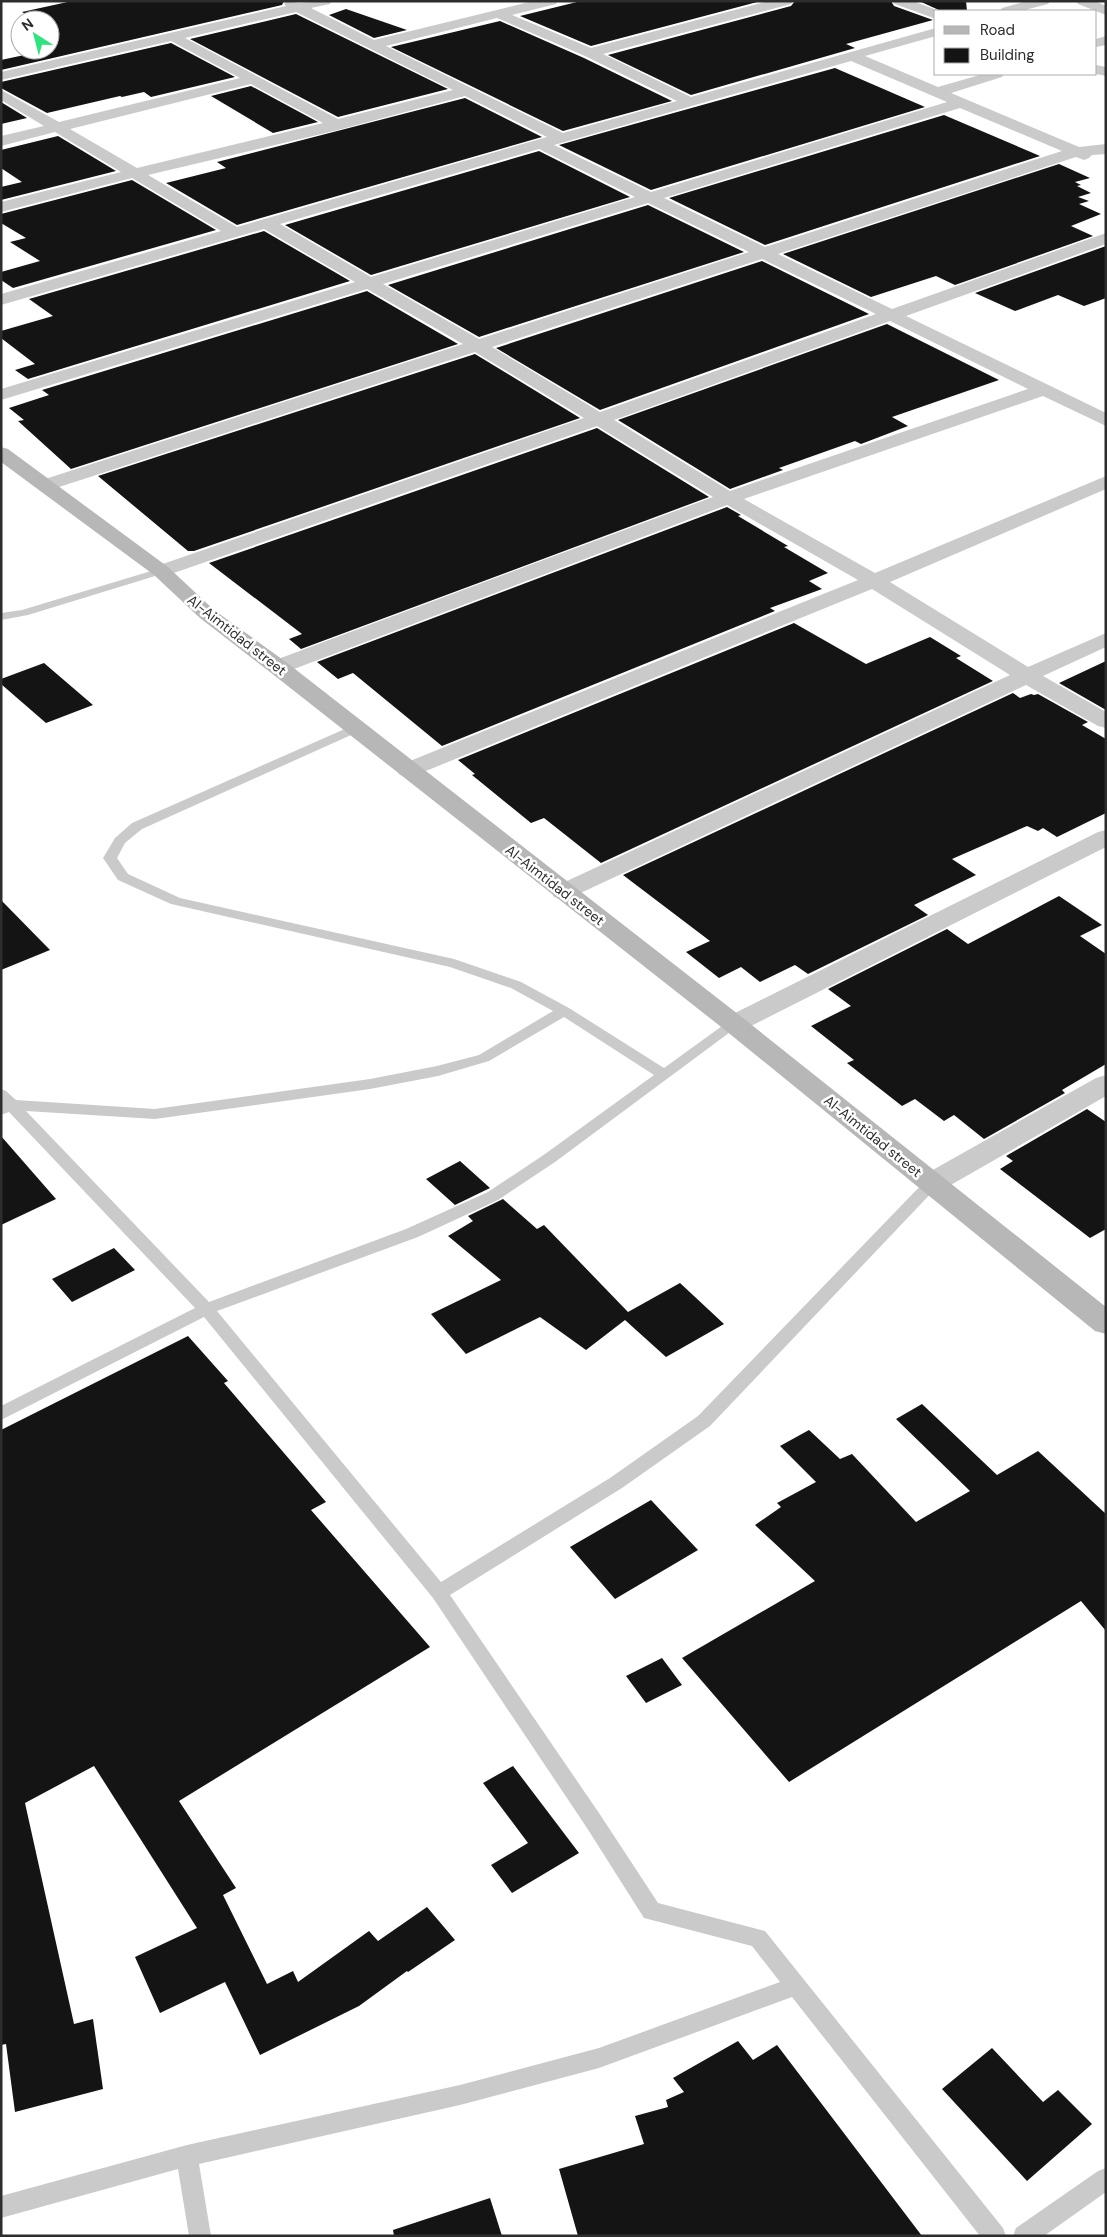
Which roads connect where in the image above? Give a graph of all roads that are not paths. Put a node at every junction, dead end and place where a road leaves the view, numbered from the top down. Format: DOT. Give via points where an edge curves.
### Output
graph roads {
  1 [pos="325,1"];
  2 [pos="551,1"];
  3 [pos="786,1"];
  4 [pos="900,1"];
  5 [pos="1042,1"];
  6 [pos="1083,1"];
  7 [pos="292,4"];
  8 [pos="1011,10"];
  9 [pos="1106,11"];
  10 [pos="498,14"];
  11 [pos="934,14"];
  12 [pos="934,33"];
  13 [pos="172,36"];
  14 [pos="371,44"];
  15 [pos="590,53"];
  16 [pos="852,56"];
  17 [pos="994,75"];
  18 [pos="1,76"];
  19 [pos="254,79"];
  20 [pos="467,91"];
  21 [pos="938,92"];
  22 [pos="1,94"];
  23 [pos="691,102"];
  24 [pos="963,102"];
  25 [pos="338,125"];
  26 [pos="58,127"];
  27 [pos="561,138"];
  28 [pos="1,141"];
  29 [pos="540,144"];
  30 [pos="1106,149"];
  31 [pos="1076,152"];
  32 [pos="1106,164"];
  33 [pos="134,172"];
  34 [pos="650,198"];
  35 [pos="1,207"];
  36 [pos="266,223"];
  37 [pos="234,232"];
  38 [pos="1106,238"];
  39 [pos="763,254"];
  40 [pos="371,284"];
  41 [pos="1,300"];
  42 [pos="890,316"];
  43 [pos="478,346"];
  44 [pos="1046,390"];
  45 [pos="1,395"];
  46 [pos="600,419"];
  47 [pos="1106,420"];
  48 [pos="1,453"];
  49 [pos="1106,482"];
  50 [pos="46,486"];
  51 [pos="728,498"];
  52 [pos="161,571"];
  53 [pos="874,581"];
  54 [pos="1,617"];
  55 [pos="1106,639"];
  56 [pos="278,667"];
  57 [pos="1025,675"];
  58 [pos="1106,721"];
  59 [pos="356,728"];
  60 [pos="408,770"];
  61 [pos="1106,837"];
  62 [pos="563,892"];
  63 [pos="564,1011"];
  64 [pos="734,1024"];
  65 [pos="663,1074"];
  66 [pos="1106,1084"];
  67 [pos="5,1103"];
  68 [pos="932,1183"];
  69 [pos="206,1309"];
  70 [pos="1106,1323"];
  71 [pos="1,1414"];
  72 [pos="439,1593"];
  73 [pos="796,1986"];
  74 [pos="187,2156"];
  75 [pos="1106,2179"];
  76 [pos="1,2207"];
  77 [pos="200,2236"];
  78 [pos="995,2236"];
  79 [pos="1024,2236"];
  1 -- 7 [label="street"];
  2 -- 10 [label="street"];
  3 -- 15 [label="street"];
  4 -- 11 [label="street"];
  5 -- 8 [label="street"];
  6 -- 9 [label="street"];
  7 -- 13 [label="street"];
  7 -- 14 [label="street"];
  10 -- 14 [label="street"];
  10 -- 15 [label="street"];
  12 -- 16 [label="street"];
  13 -- 18 [label="street"];
  13 -- 19 [label="street"];
  14 -- 20 [label="street"];
  15 -- 23 [label="street"];
  16 -- 21 [label="street"];
  16 -- 23 [label="street"];
  17 -- 21 [label="street"];
  19 -- 25 [label="street"];
  19 -- 26 [label="street"];
  20 -- 25 [label="street"];
  20 -- 27 [label="street"];
  21 -- 24 [label="street"];
  22 -- 26 [label="street"];
  23 -- 27 [label="street"];
  24 -- 31 [label="street"];
  24 -- 34 [label="street"];
  25 -- 33 [label="street"];
  26 -- 28 [label="street"];
  26 -- 33 [label="street"];
  27 -- 29 [label="street"];
  29 -- 34 [label="street"];
  29 -- 36 [label="street"];
  30 -- 31 [label="street"];
  31 -- 32 [label="street"];
  31 -- 39 [label="street"];
  33 -- 35 [label="street"];
  33 -- 37 [label="street"];
  34 -- 39 [label="street"];
  34 -- 40 [label="street"];
  36 -- 37 [label="street"];
  36 -- 40 [label="street"];
  37 -- 41 [label="street"];
  38 -- 42 [label="street"];
  39 -- 42 [label="street"];
  39 -- 43 [label="street"];
  40 -- 43 [label="street"];
  40 -- 45 [label="street"];
  42 -- 44 [label="street"];
  42 -- 46 [label="street"];
  43 -- 46 [label="street"];
  43 -- 50 [label="street"];
  44 -- 47 [label="street"];
  44 -- 51 [label="street"];
  46 -- 51 [label="street"];
  46 -- 52 [label="street"];
  48 -- 50 [label="street, Al-Aimtidad street"];
  49 -- 53 [label="street"];
  50 -- 52 [label="street, Al-Aimtidad street"];
  51 -- 53 [label="street"];
  51 -- 56 [label="street"];
  52 -- 54 [label="lane" via="24,613"];
  52 -- 56 [label="street, Al-Aimtidad street" via="207,614"];
  53 -- 57 [label="street"];
  53 -- 60 [label="street"];
  55 -- 57 [label="street"];
  56 -- 59 [label="street, Al-Aimtidad street"];
  57 -- 58 [label="street"];
  57 -- 62 [label="street"];
  59 -- 60 [label="street, Al-Aimtidad street"];
  59 -- 63 [label="lane" via="137,826 120,841 110,858 123,877 176,901 454,963 516,985"];
  60 -- 62 [label="street, Al-Aimtidad street"];
  61 -- 64 [label="street"];
  62 -- 64 [label="street, Al-Aimtidad street"];
  63 -- 65 [label="lane"];
  63 -- 67 [label="lane" via="484,1058 438,1072 370,1084 155,1114"];
  64 -- 65 [label="lane"];
  64 -- 68 [label="street, Al-Aimtidad street"];
  65 -- 69 [label="lane" via="493,1196 412,1233"];
  66 -- 68 [label="street"];
  67 -- 69 [label="lane"];
  68 -- 70 [label="street, Al-Aimtidad street"];
  68 -- 72 [label="lane" via="704,1421 616,1483"];
  69 -- 71 [label="lane"];
  69 -- 72 [label="lane"];
  72 -- 73 [label="lane" via="651,1911 758,1938"];
  73 -- 74 [label="lane" via="599,2058 460,2095"];
  73 -- 78 [label="lane"];
  74 -- 76 [label="lane"];
  74 -- 77 [label="lane"];
  75 -- 79 [label="lane"];
}
